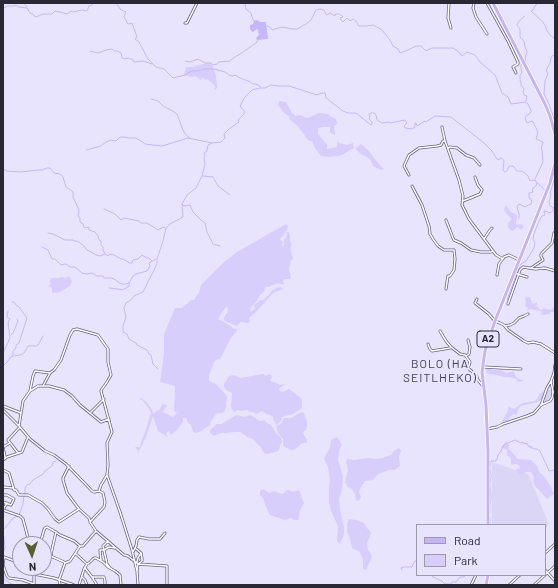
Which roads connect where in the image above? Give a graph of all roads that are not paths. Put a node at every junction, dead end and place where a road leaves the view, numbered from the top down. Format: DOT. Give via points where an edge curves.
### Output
graph roads {
  1 [pos="197,3"];
  2 [pos="449,3"];
  3 [pos="474,3"];
  4 [pos="487,3"];
  5 [pos="493,3"];
  6 [pos="185,23"];
  7 [pos="451,28"];
  8 [pos="487,34"];
  9 [pos="516,73"];
  10 [pos="442,127"];
  11 [pos="555,134"];
  12 [pos="445,141"];
  13 [pos="448,148"];
  14 [pos="555,164"];
  15 [pos="480,165"];
  16 [pos="408,175"];
  17 [pos="475,177"];
  18 [pos="412,186"];
  19 [pos="463,201"];
  20 [pos="446,220"];
  21 [pos="492,228"];
  22 [pos="555,232"];
  23 [pos="484,239"];
  24 [pos="493,251"];
  25 [pos="503,259"];
  26 [pos="519,260"];
  27 [pos="531,268"];
  28 [pos="555,271"];
  29 [pos="514,273"];
  30 [pos="497,275"];
  31 [pos="518,275"];
  32 [pos="527,277"];
  33 [pos="446,289"];
  34 [pos="477,299"];
  35 [pos="508,304"];
  36 [pos="528,314"];
  37 [pos="495,322"];
  38 [pos="505,326"];
  39 [pos="440,331"];
  40 [pos="468,340"];
  41 [pos="428,344"];
  42 [pos="451,347"];
  43 [pos="555,353"];
  44 [pos="466,356"];
  45 [pos="555,365"];
  46 [pos="482,366"];
  47 [pos="521,369"];
  48 [pos="50,373"];
  49 [pos="551,381"];
  50 [pos="32,384"];
  51 [pos="38,386"];
  52 [pos="43,386"];
  53 [pos="484,386"];
  54 [pos="30,391"];
  55 [pos="554,392"];
  56 [pos="104,399"];
  57 [pos="541,405"];
  58 [pos="3,406"];
  59 [pos="3,410"];
  60 [pos="90,412"];
  61 [pos="21,413"];
  62 [pos="109,419"];
  63 [pos="20,426"];
  64 [pos="487,429"];
  65 [pos="28,437"];
  66 [pos="10,443"];
  67 [pos="18,453"];
  68 [pos="5,457"];
  69 [pos="3,460"];
  70 [pos="69,466"];
  71 [pos="3,470"];
  72 [pos="108,475"];
  73 [pos="3,487"];
  74 [pos="14,488"];
  75 [pos="99,491"];
  76 [pos="3,495"];
  77 [pos="3,502"];
  78 [pos="7,503"];
  79 [pos="79,508"];
  80 [pos="3,510"];
  81 [pos="90,521"];
  82 [pos="488,524"];
  83 [pos="96,530"];
  84 [pos="56,532"];
  85 [pos="165,533"];
  86 [pos="27,536"];
  87 [pos="42,536"];
  88 [pos="108,541"];
  89 [pos="555,544"];
  90 [pos="80,546"];
  91 [pos="116,548"];
  92 [pos="136,548"];
  93 [pos="52,550"];
  94 [pos="104,550"];
  95 [pos="546,552"];
  96 [pos="133,553"];
  97 [pos="141,553"];
  98 [pos="76,554"];
  99 [pos="133,556"];
  100 [pos="52,557"];
  101 [pos="129,557"];
  102 [pos="12,560"];
  103 [pos="101,560"];
  104 [pos="134,560"];
  105 [pos="65,563"];
  106 [pos="138,563"];
  107 [pos="87,564"];
  108 [pos="555,566"];
  109 [pos="85,568"];
  110 [pos="110,568"];
  111 [pos="137,571"];
  112 [pos="547,572"];
  113 [pos="43,576"];
  114 [pos="476,576"];
  115 [pos="519,576"];
  116 [pos="544,576"];
  117 [pos="82,577"];
  118 [pos="92,577"];
  119 [pos="60,580"];
  120 [pos="555,581"];
  121 [pos="34,584"];
  122 [pos="60,585"];
  123 [pos="74,585"];
  124 [pos="79,585"];
  125 [pos="87,585"];
  126 [pos="97,585"];
  127 [pos="105,585"];
  128 [pos="121,585"];
  129 [pos="138,585"];
  130 [pos="167,585"];
  131 [pos="471,585"];
  132 [pos="509,585"];
  133 [pos="534,585"];
  1 -- 6 [label="street"];
  2 -- 7 [label="street" via="448,18"];
  3 -- 8 [label="street" via="476,17"];
  4 -- 9 [label="street" via="518,62 513,67"];
  5 -- 11 [label="main road" via="545,104"];
  10 -- 12 [label="street"];
  12 -- 13 [label="street"];
  12 -- 16 [label="street" via="441,145 419,148 409,155 404,166"];
  13 -- 15 [label="street" via="456,148 474,158"];
  13 -- 19 [label="street"];
  14 -- 26 [label="main road, A2"];
  17 -- 19 [label="street" via="482,190 480,194"];
  18 -- 33 [label="street" via="422,205 433,239 444,250 454,250 454,270 448,276"];
  19 -- 23 [label="street" via="462,205 469,219"];
  20 -- 24 [label="street" via="454,240 471,250"];
  21 -- 23 [label="street"];
  22 -- 27 [label="street" via="552,243 541,254 543,260"];
  23 -- 24 [label="street"];
  24 -- 25 [label="street" via="496,256"];
  25 -- 26 [label="street" via="509,255"];
  25 -- 30 [label="street"];
  26 -- 29 [label="main road, A2"];
  27 -- 28 [label="street"];
  27 -- 31 [label="street" via="523,267"];
  29 -- 31 [label="street"];
  29 -- 37 [label="main road, A2"];
  31 -- 32 [label="street"];
  31 -- 35 [label="street"];
  34 -- 37 [label="street" via="475,304"];
  36 -- 38 [label="street"];
  37 -- 38 [label="street"];
  37 -- 46 [label="main road, A2" via="487,342"];
  38 -- 43 [label="street" via="524,341 541,344"];
  39 -- 42 [label="street"];
  40 -- 44 [label="street" via="470,347"];
  41 -- 42 [label="street" via="432,351"];
  42 -- 44 [label="street"];
  44 -- 53 [label="street" via="470,362 468,368"];
  45 -- 49 [label="street"];
  46 -- 47 [label="street"];
  46 -- 53 [label="main road, A2"];
  48 -- 50 [label="street" via="35,371"];
  48 -- 52 [label="street"];
  48 -- 56 [label="street" via="61,360 73,330 98,335 108,349 111,375 101,389"];
  49 -- 55 [label="street"];
  49 -- 57 [label="street"];
  50 -- 51 [label="street"];
  50 -- 54 [label="street"];
  51 -- 52 [label="street"];
  51 -- 54 [label="street"];
  52 -- 60 [label="street" via="64,390"];
  53 -- 64 [label="main road, A2"];
  54 -- 61 [label="street" via="23,401"];
  55 -- 57 [label="street" via="550,401"];
  56 -- 60 [label="street"];
  56 -- 62 [label="street"];
  57 -- 64 [label="street" via="534,413"];
  58 -- 61 [label="street"];
  59 -- 63 [label="street"];
  60 -- 62 [label="street" via="101,422"];
  61 -- 63 [label="street"];
  62 -- 72 [label="street" via="112,432 107,443"];
  63 -- 65 [label="street"];
  63 -- 66 [label="street" via="8,440"];
  64 -- 82 [label="main road, A2"];
  65 -- 67 [label="street" via="22,452"];
  65 -- 70 [label="street"];
  66 -- 67 [label="street"];
  66 -- 68 [label="street" via="3,448"];
  67 -- 68 [label="street"];
  68 -- 69 [label="street"];
  70 -- 75 [label="street" via="92,491"];
  70 -- 79 [label="street" via="63,480 67,493"];
  71 -- 74 [label="street" via="9,473"];
  72 -- 75 [label="street"];
  72 -- 96 [label="street"];
  73 -- 74 [label="street"];
  74 -- 79 [label="street" via="19,495 28,495 42,503 59,522"];
  75 -- 81 [label="street" via="104,495 105,505"];
  76 -- 78 [label="street" via="7,494 14,499 11,505"];
  77 -- 78 [label="street"];
  78 -- 80 [label="street"];
  79 -- 81 [label="street"];
  80 -- 86 [label="street" via="23,519"];
  81 -- 83 [label="street"];
  83 -- 88 [label="street"];
  83 -- 90 [label="street" via="83,546"];
  84 -- 87 [label="street" via="47,527"];
  84 -- 90 [label="street"];
  84 -- 93 [label="street"];
  85 -- 92 [label="street" via="160,539 149,540 139,537"];
  88 -- 91 [label="street"];
  88 -- 94 [label="street" via="103,546"];
  89 -- 95 [label="street"];
  90 -- 98 [label="street"];
  91 -- 94 [label="street" via="109,547"];
  91 -- 101 [label="street"];
  92 -- 96 [label="street"];
  92 -- 97 [label="street"];
  94 -- 103 [label="street" via="100,550"];
  94 -- 110 [label="street"];
  96 -- 99 [label="street"];
  97 -- 106 [label="street" via="137,559"];
  97 -- 106 [label="street" via="142,561"];
  98 -- 105 [label="street" via="70,562"];
  98 -- 107 [label="street"];
  99 -- 101 [label="street"];
  99 -- 104 [label="street"];
  100 -- 105 [label="street"];
  101 -- 104 [label="street"];
  102 -- 121 [label="street" via="4,557 3,565 7,576"];
  103 -- 107 [label="street" via="94,558"];
  103 -- 110 [label="street"];
  104 -- 106 [label="street"];
  104 -- 111 [label="street"];
  105 -- 119 [label="street"];
  106 -- 111 [label="street"];
  106 -- 130 [label="street" via="167,566"];
  107 -- 109 [label="street"];
  108 -- 112 [label="street"];
  109 -- 117 [label="street"];
  109 -- 118 [label="street"];
  110 -- 128 [label="street" via="120,576"];
  111 -- 129 [label="street"];
  112 -- 120 [label="street"];
  113 -- 119 [label="street"];
  114 -- 131 [label="street"];
  115 -- 132 [label="street"];
  116 -- 133 [label="street"];
  117 -- 124 [label="street"];
  117 -- 125 [label="street"];
  118 -- 126 [label="street"];
  118 -- 127 [label="street" via="104,577"];
  119 -- 122 [label="street"];
  119 -- 123 [label="street"];
}
